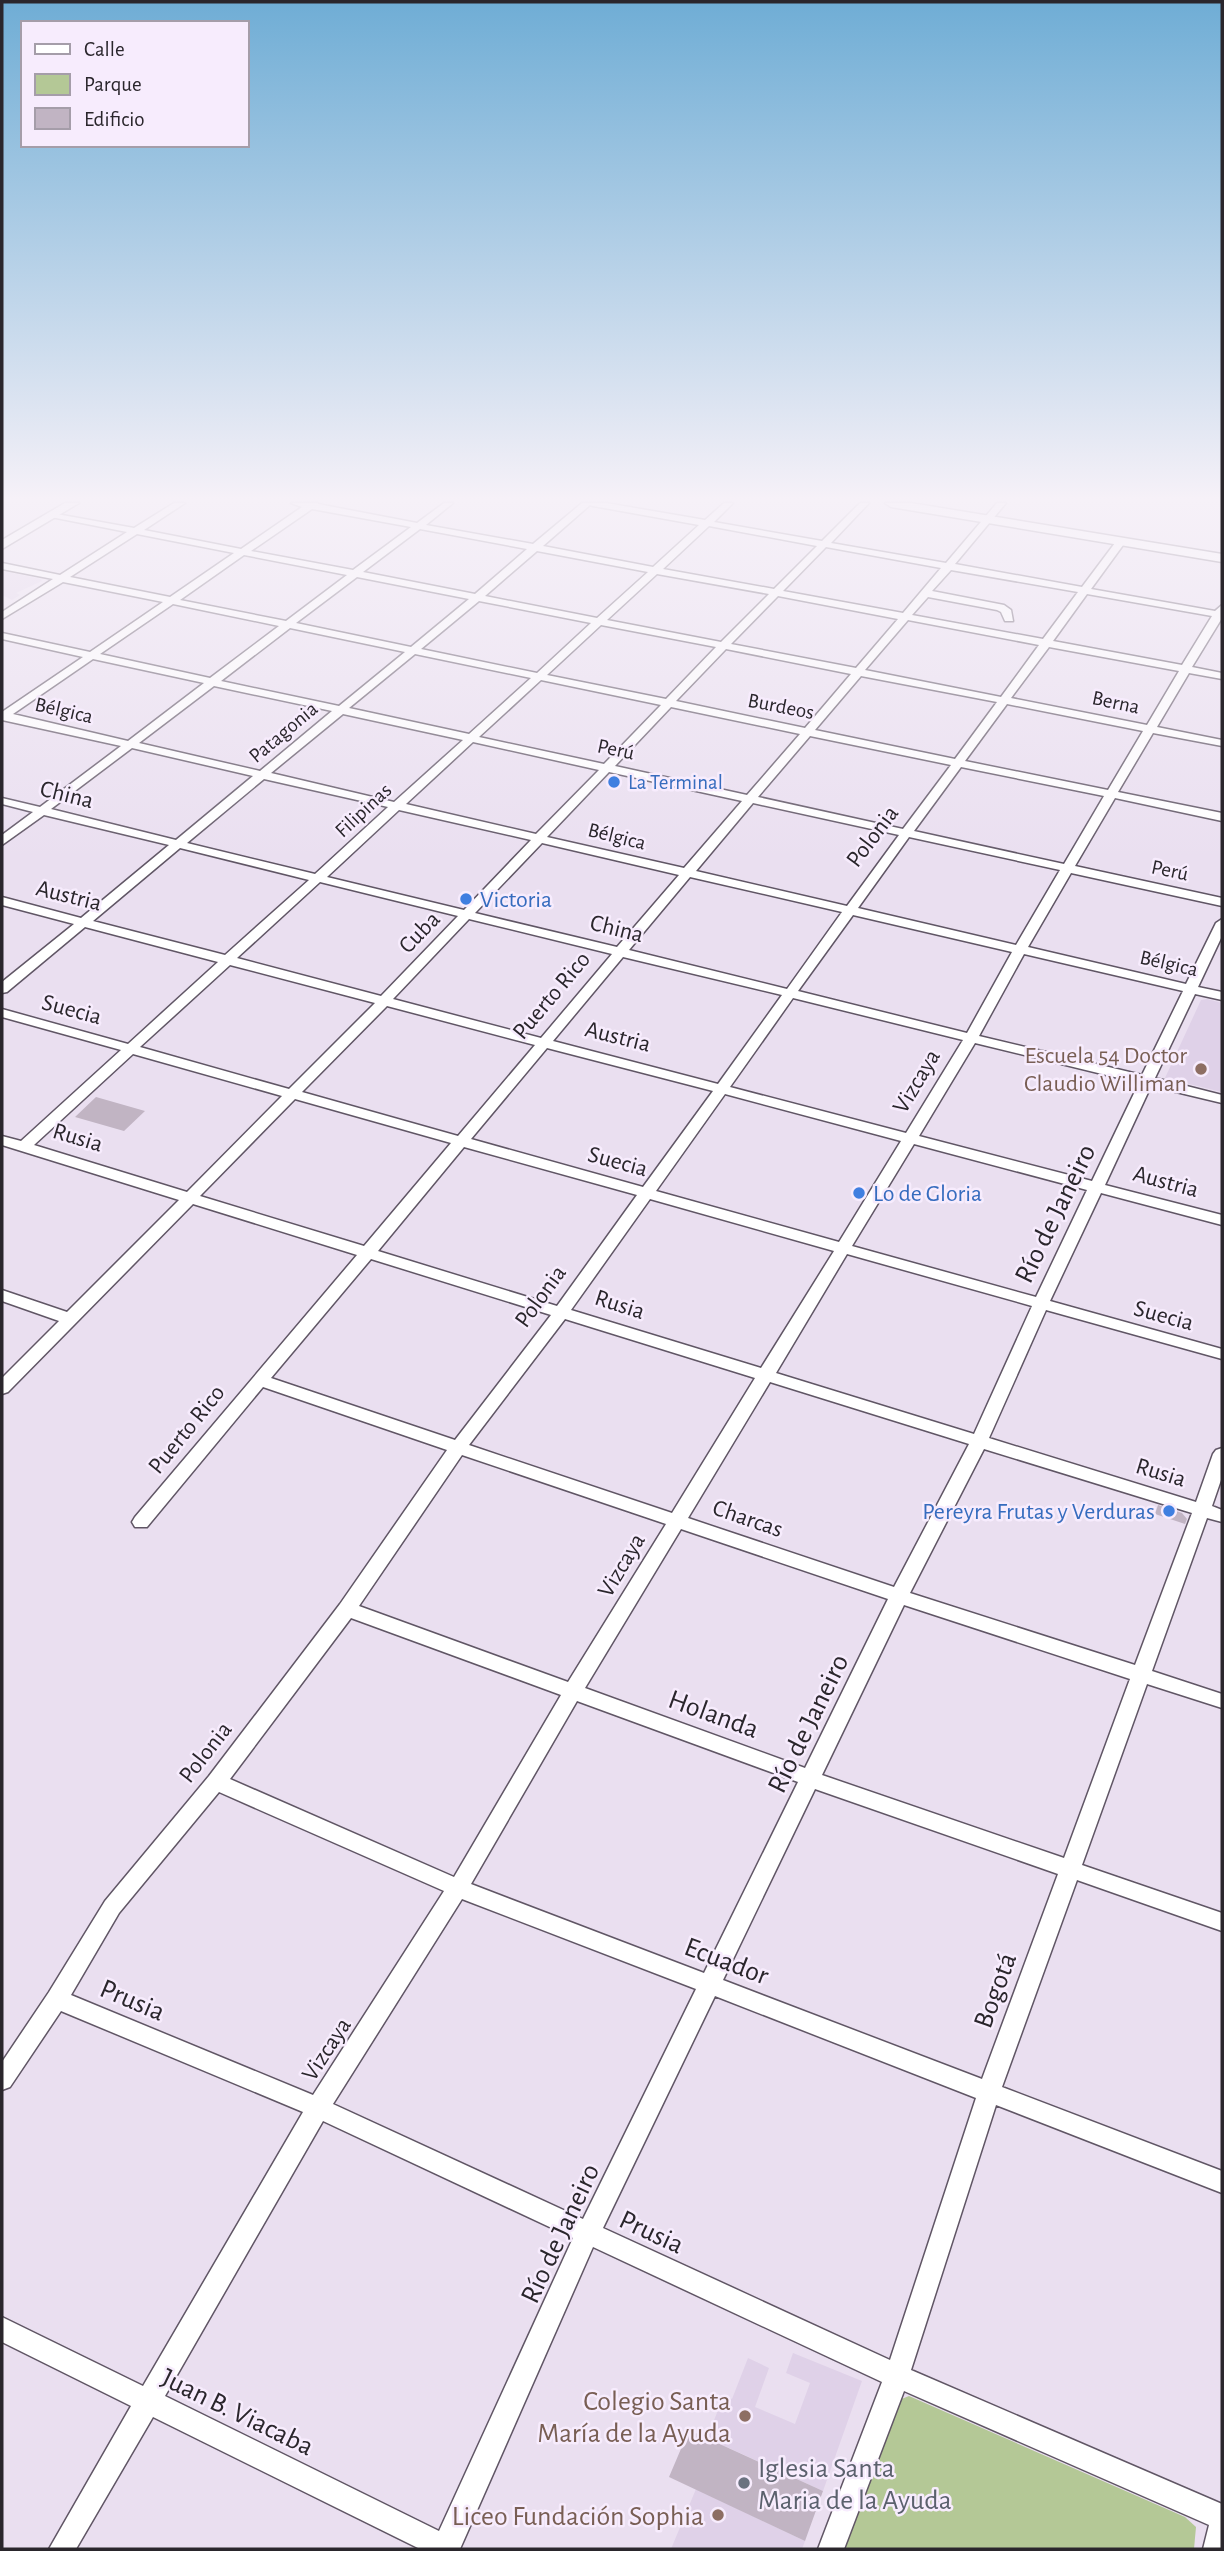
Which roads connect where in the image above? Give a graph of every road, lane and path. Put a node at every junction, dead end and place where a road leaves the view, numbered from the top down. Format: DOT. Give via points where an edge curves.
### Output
graph roads {
  1 [pos="141,622"];
  2 [pos="275,622"];
  3 [pos="293,622"];
  4 [pos="447,622"];
  5 [pos="596,622"];
  6 [pos="609,622"];
  7 [pos="746,622"];
  8 [pos="899,622"];
  9 [pos="942,622"];
  10 [pos="1060,622"];
  11 [pos="1215,622"];
  12 [pos="289,625"];
  13 [pos="2,636"];
  14 [pos="1045,642"];
  15 [pos="724,644"];
  16 [pos="414,649"];
  17 [pos="92,655"];
  18 [pos="1186,669"];
  19 [pos="858,670"];
  20 [pos="1222,676"];
  21 [pos="537,677"];
  22 [pos="214,682"];
  23 [pos="1004,699"];
  24 [pos="668,703"];
  25 [pos="342,709"];
  26 [pos="2,716"];
  27 [pos="1151,729"];
  28 [pos="809,731"];
  29 [pos="470,738"];
  30 [pos="1222,743"];
  31 [pos="129,744"];
  32 [pos="958,762"];
  33 [pos="606,767"];
  34 [pos="262,775"];
  35 [pos="1112,795"];
  36 [pos="752,797"];
  37 [pos="2,801"];
  38 [pos="396,806"];
  39 [pos="41,811"];
  40 [pos="1222,817"];
  41 [pos="909,832"];
  42 [pos="538,837"];
  43 [pos="2,841"];
  44 [pos="177,845"];
  45 [pos="1068,867"];
  46 [pos="688,872"];
  47 [pos="316,879"];
  48 [pos="2,901"];
  49 [pos="1222,902"];
  50 [pos="852,909"];
  51 [pos="466,915"];
  52 [pos="84,922"];
  53 [pos="1222,923"];
  54 [pos="1020,948"];
  55 [pos="620,952"];
  56 [pos="228,960"];
  57 [pos="1191,988"];
  58 [pos="2,989"];
  59 [pos="789,993"];
  60 [pos="1222,996"];
  61 [pos="384,1001"];
  62 [pos="2,1013"];
  63 [pos="971,1038"];
  64 [pos="546,1041"];
  65 [pos="130,1049"];
  66 [pos="1148,1081"];
  67 [pos="721,1087"];
  68 [pos="290,1094"];
  69 [pos="1222,1100"];
  70 [pos="910,1138"];
  71 [pos="2,1140"];
  72 [pos="459,1143"];
  73 [pos="24,1146"];
  74 [pos="1098,1187"];
  75 [pos="646,1192"];
  76 [pos="192,1198"];
  77 [pos="1222,1220"];
  78 [pos="843,1248"];
  79 [pos="368,1251"];
  80 [pos="2,1295"];
  81 [pos="1040,1305"];
  82 [pos="562,1311"];
  83 [pos="71,1319"];
  84 [pos="1222,1354"];
  85 [pos="766,1377"];
  86 [pos="259,1380"];
  87 [pos="2,1388"];
  88 [pos="979,1442"];
  89 [pos="459,1446"];
  90 [pos="1222,1454"];
  91 [pos="1202,1510"];
  92 [pos="1222,1516"];
  93 [pos="677,1519"];
  94 [pos="141,1522"];
  95 [pos="899,1596"];
  96 [pos="348,1609"];
  97 [pos="1141,1674"];
  98 [pos="573,1691"];
  99 [pos="1222,1700"];
  100 [pos="811,1779"];
  101 [pos="216,1782"];
  102 [pos="1070,1868"];
  103 [pos="458,1888"];
  104 [pos="1222,1922"];
  105 [pos="711,1986"];
  106 [pos="57,1999"];
  107 [pos="2,2080"];
  108 [pos="988,2094"];
  109 [pos="318,2108"];
  110 [pos="1222,2182"];
  111 [pos="587,2235"];
  112 [pos="2,2329"];
  113 [pos="897,2376"];
  114 [pos="149,2402"];
  115 [pos="1222,2517"];
  116 [pos="1222,2526"];
  117 [pos="62,2549"];
  118 [pos="446,2549"];
  119 [pos="831,2549"];
  120 [pos="1216,2549"];
  1 -- 17 [label="street"];
  2 -- 12 [label="street, Burdeos"];
  3 -- 12 [label="street"];
  4 -- 16 [label="street, Patagonia"];
  5 -- 21 [label="street, Filipinas"];
  6 -- 15 [label="street, Berna"];
  7 -- 15 [label="street, Cuba"];
  8 -- 19 [label="street, Puerto Rico"];
  9 -- 14 [label="street"];
  10 -- 14 [label="street, Polonia"];
  11 -- 18 [label="street, Vizcaya"];
  12 -- 16 [label="street, Burdeos"];
  12 -- 22 [label="street"];
  13 -- 17 [label="street, Perú"];
  14 -- 18 [label="street"];
  14 -- 23 [label="street, Polonia"];
  15 -- 19 [label="street, Berna"];
  15 -- 24 [label="street, Cuba"];
  16 -- 21 [label="street, Burdeos"];
  16 -- 25 [label="street, Patagonia"];
  17 -- 22 [label="street, Perú"];
  17 -- 26 [label="street"];
  18 -- 20 [label="street"];
  18 -- 27 [label="street, Vizcaya"];
  19 -- 23 [label="street, Berna"];
  19 -- 28 [label="street, Puerto Rico"];
  21 -- 24 [label="street, Burdeos"];
  21 -- 29 [label="street, Filipinas"];
  22 -- 25 [label="street, Perú"];
  22 -- 31 [label="street"];
  23 -- 27 [label="street, Berna"];
  23 -- 32 [label="street, Polonia"];
  24 -- 28 [label="street, Burdeos"];
  24 -- 33 [label="street, Cuba"];
  25 -- 29 [label="street, Perú"];
  25 -- 34 [label="street, Patagonia"];
  26 -- 31 [label="street, Bélgica"];
  27 -- 30 [label="street, Berna"];
  27 -- 35 [label="street, Vizcaya"];
  28 -- 32 [label="street, Burdeos"];
  28 -- 36 [label="street, Puerto Rico"];
  29 -- 33 [label="street, Perú"];
  29 -- 38 [label="street, Filipinas"];
  31 -- 34 [label="street, Bélgica"];
  31 -- 39 [label="street"];
  32 -- 35 [label="street, Burdeos"];
  32 -- 41 [label="street, Polonia"];
  33 -- 36 [label="street, Perú"];
  33 -- 42 [label="street, Cuba"];
  34 -- 38 [label="street, Bélgica"];
  34 -- 44 [label="street, Patagonia"];
  35 -- 40 [label="street, Burdeos"];
  35 -- 45 [label="street, Vizcaya"];
  36 -- 41 [label="street, Perú"];
  36 -- 46 [label="street, Puerto Rico"];
  37 -- 39 [label="street, China"];
  38 -- 42 [label="street, Bélgica"];
  38 -- 47 [label="street, Filipinas"];
  39 -- 43 [label="street"];
  39 -- 44 [label="street, China"];
  41 -- 45 [label="street, Perú"];
  41 -- 50 [label="street, Polonia"];
  42 -- 46 [label="street, Bélgica"];
  42 -- 51 [label="street, Cuba"];
  44 -- 47 [label="street, China"];
  44 -- 52 [label="street, Patagonia"];
  45 -- 49 [label="street, Perú"];
  45 -- 54 [label="street, Vizcaya"];
  46 -- 50 [label="street, Bélgica"];
  46 -- 55 [label="street, Puerto Rico"];
  47 -- 51 [label="street, China"];
  47 -- 56 [label="street, Filipinas"];
  48 -- 52 [label="street, Austria"];
  50 -- 54 [label="street, Bélgica"];
  50 -- 59 [label="street, Polonia"];
  51 -- 55 [label="street, China"];
  51 -- 61 [label="street, Cuba"];
  52 -- 56 [label="street, Austria"];
  52 -- 58 [label="street, Patagonia"];
  53 -- 57 [label="street, Río de Janeiro"];
  54 -- 57 [label="street, Bélgica"];
  54 -- 63 [label="street, Vizcaya"];
  55 -- 59 [label="street, China"];
  55 -- 64 [label="street, Puerto Rico"];
  56 -- 61 [label="street, Austria"];
  56 -- 65 [label="street, Filipinas"];
  57 -- 60 [label="street, Bélgica"];
  57 -- 66 [label="street, Río de Janeiro"];
  59 -- 63 [label="street, China"];
  59 -- 67 [label="street, Polonia"];
  61 -- 64 [label="street, Austria"];
  61 -- 68 [label="street, Cuba"];
  62 -- 65 [label="street, Suecia"];
  63 -- 66 [label="street, China"];
  63 -- 70 [label="street, Vizcaya"];
  64 -- 67 [label="street, Austria"];
  64 -- 72 [label="street, Puerto Rico"];
  65 -- 68 [label="street, Suecia"];
  65 -- 73 [label="street, Filipinas"];
  66 -- 69 [label="street, China"];
  66 -- 74 [label="street, Río de Janeiro"];
  67 -- 70 [label="street, Austria"];
  67 -- 75 [label="street, Polonia"];
  68 -- 72 [label="street, Suecia"];
  68 -- 76 [label="street, Cuba"];
  70 -- 74 [label="street, Austria"];
  70 -- 78 [label="street, Vizcaya"];
  71 -- 73 [label="street, Rusia"];
  72 -- 75 [label="street, Suecia"];
  72 -- 79 [label="street, Puerto Rico"];
  73 -- 76 [label="street, Rusia"];
  74 -- 77 [label="street, Austria"];
  74 -- 81 [label="street, Río de Janeiro"];
  75 -- 78 [label="street, Suecia"];
  75 -- 82 [label="street, Polonia"];
  76 -- 79 [label="street, Rusia"];
  76 -- 83 [label="street, Cuba"];
  78 -- 81 [label="street, Suecia"];
  78 -- 85 [label="street, Vizcaya"];
  79 -- 82 [label="street, Rusia"];
  79 -- 86 [label="street, Puerto Rico"];
  80 -- 83 [label="street"];
  81 -- 84 [label="street, Suecia"];
  81 -- 88 [label="street, Río de Janeiro"];
  82 -- 85 [label="street, Rusia"];
  82 -- 89 [label="street, Polonia"];
  83 -- 87 [label="street, Cuba"];
  85 -- 88 [label="street, Rusia"];
  85 -- 93 [label="street, Vizcaya"];
  86 -- 89 [label="street, Charcas"];
  86 -- 94 [label="street, Puerto Rico"];
  88 -- 91 [label="street, Rusia"];
  88 -- 95 [label="street, Río de Janeiro"];
  89 -- 93 [label="street, Charcas"];
  89 -- 96 [label="street, Polonia"];
  90 -- 91 [label="street, Bogotá"];
  91 -- 92 [label="street, Rusia"];
  91 -- 97 [label="street, Bogotá"];
  93 -- 95 [label="street, Charcas"];
  93 -- 98 [label="street, Vizcaya"];
  95 -- 97 [label="street, Charcas"];
  95 -- 100 [label="street, Río de Janeiro"];
  96 -- 98 [label="street, Holanda"];
  96 -- 101 [label="street, Polonia"];
  97 -- 99 [label="street, Charcas"];
  97 -- 102 [label="street, Bogotá"];
  98 -- 100 [label="street, Holanda"];
  98 -- 103 [label="street, Vizcaya"];
  100 -- 102 [label="street, Holanda"];
  100 -- 105 [label="street, Río de Janeiro"];
  101 -- 103 [label="street, Ecuador"];
  101 -- 106 [label="street, Polonia" via="113,1907"];
  102 -- 104 [label="street, Holanda"];
  102 -- 108 [label="street, Bogotá"];
  103 -- 105 [label="street, Ecuador"];
  103 -- 109 [label="street, Vizcaya"];
  105 -- 108 [label="street, Ecuador"];
  105 -- 111 [label="street, Río de Janeiro"];
  106 -- 107 [label="street, Polonia"];
  106 -- 109 [label="street, Prusia"];
  108 -- 110 [label="street, Ecuador"];
  108 -- 113 [label="street, Bogotá"];
  109 -- 111 [label="street, Prusia"];
  109 -- 114 [label="street, Vizcaya"];
  111 -- 113 [label="street, Prusia"];
  111 -- 118 [label="street, Río de Janeiro"];
  112 -- 114 [label="street, Juan B. Viacaba"];
  113 -- 115 [label="street, Prusia"];
  113 -- 119 [label="street, Bogotá"];
  114 -- 117 [label="street, Vizcaya"];
  114 -- 118 [label="street, Juan B. Viacaba"];
  116 -- 120 [label="street"];
}
